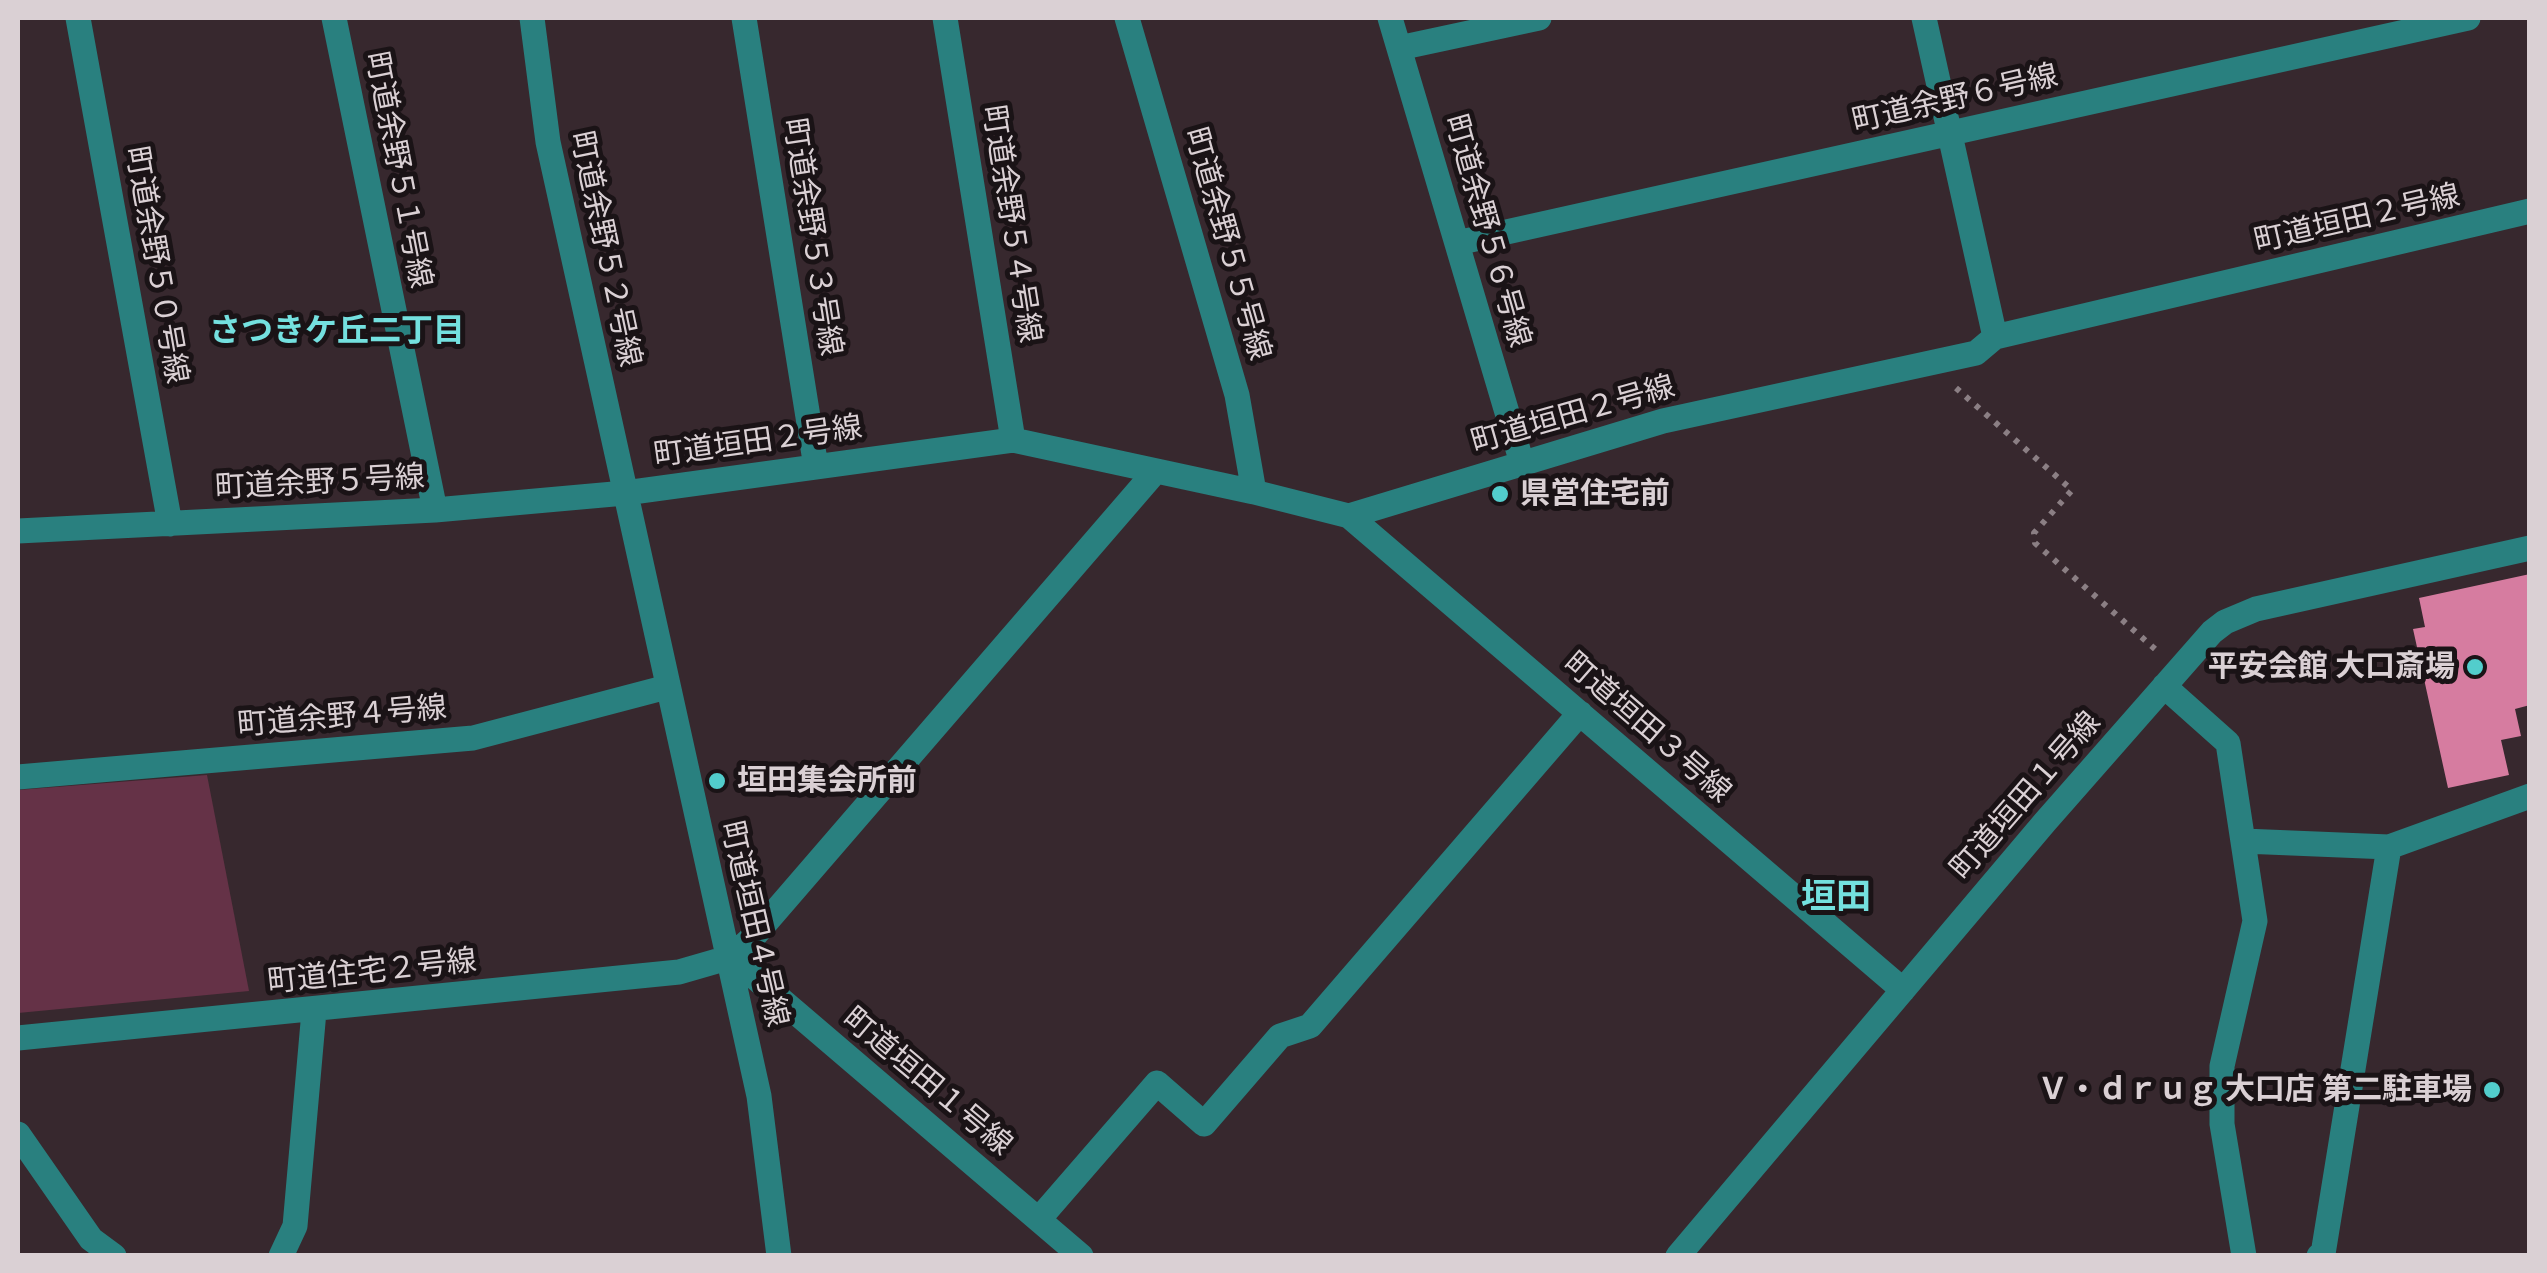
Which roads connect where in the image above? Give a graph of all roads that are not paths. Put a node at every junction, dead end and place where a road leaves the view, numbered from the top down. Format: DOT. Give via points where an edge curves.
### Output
graph roads {
  1 [pos="78,18"];
  2 [pos="334,18"];
  3 [pos="532,18"];
  4 [pos="744,18"];
  5 [pos="946,18"];
  6 [pos="1127,18"];
  7 [pos="1390,18"];
  8 [pos="1538,18"];
  9 [pos="1924,18"];
  10 [pos="2468,18"];
  11 [pos="1399,48"];
  12 [pos="1950,133"];
  13 [pos="2530,211"];
  14 [pos="1456,243"];
  15 [pos="1995,337"];
  16 [pos="1013,440"];
  17 [pos="1522,463"];
  18 [pos="816,467"];
  19 [pos="1154,473"];
  20 [pos="1254,492"];
  21 [pos="625,493"];
  22 [pos="435,510"];
  23 [pos="1348,516"];
  24 [pos="170,524"];
  25 [pos="18,531"];
  26 [pos="2530,548"];
  27 [pos="2171,678"];
  28 [pos="667,688"];
  29 [pos="1580,713"];
  30 [pos="18,777"];
  31 [pos="2530,796"];
  32 [pos="2243,840"];
  33 [pos="2390,847"];
  34 [pos="731,957"];
  35 [pos="1903,990"];
  36 [pos="314,1011"];
  37 [pos="18,1038"];
  38 [pos="18,1134"];
  39 [pos="1040,1219"];
  40 [pos="2322,1255"];
  41 [pos="114,1256"];
  42 [pos="281,1256"];
  43 [pos="779,1256"];
  44 [pos="1081,1256"];
  45 [pos="1678,1256"];
  46 [pos="2244,1256"];
  1 -- 24 [label="street, 町道余野５０号線"];
  2 -- 22 [label="street, 町道余野５１号線"];
  3 -- 21 [label="street, 町道余野５２号線" via="548,142"];
  4 -- 18 [label="street, 町道余野５３号線"];
  5 -- 16 [label="street, 町道余野５４号線"];
  6 -- 20 [label="street, 町道余野５５号線" via="1237,396"];
  7 -- 11 [label="street, 町道余野５６号線"];
  8 -- 11 [label="street"];
  9 -- 12 [label="street"];
  10 -- 12 [label="street, 町道余野６号線"];
  11 -- 14 [label="street, 町道余野５６号線"];
  12 -- 14 [label="street, 町道余野６号線"];
  12 -- 15 [label="street"];
  13 -- 15 [label="street, 町道垣田２号線"];
  14 -- 17 [label="street, 町道余野５６号線"];
  15 -- 17 [label="street, 町道垣田２号線" via="1976,353 1663,421"];
  16 -- 18 [label="street, 町道垣田２号線"];
  16 -- 19 [label="street, 町道垣田２号線"];
  17 -- 23 [label="street, 町道垣田２号線"];
  18 -- 21 [label="street, 町道垣田２号線"];
  19 -- 20 [label="street, 町道垣田２号線"];
  19 -- 34 [label="street"];
  20 -- 23 [label="street, 町道垣田２号線"];
  21 -- 22 [label="street, 町道余野５号線"];
  21 -- 28 [label="street, 町道垣田４号線"];
  22 -- 24 [label="street, 町道余野５号線"];
  23 -- 29 [label="street, 町道垣田３号線"];
  24 -- 25 [label="street, 町道余野５号線"];
  26 -- 27 [label="street, 町道垣田１号線" via="2241,614 2212,632"];
  27 -- 32 [label="street" via="2228,743"];
  27 -- 35 [label="street, 町道垣田１号線"];
  28 -- 30 [label="street, 町道余野４号線" via="472,738"];
  28 -- 34 [label="street, 町道垣田４号線"];
  29 -- 35 [label="street, 町道垣田３号線"];
  29 -- 39 [label="street" via="1310,1026 1280,1036 1204,1124 1157,1083"];
  31 -- 33 [label="street"];
  32 -- 33 [label="street"];
  32 -- 46 [label="street" via="2255,921 2222,1066 2222,1124"];
  33 -- 40 [label="street"];
  34 -- 36 [label="street, 町道住宅２号線" via="679,972"];
  34 -- 39 [label="street, 町道垣田１号線"];
  34 -- 43 [label="street, 町道垣田４号線" via="759,1096"];
  35 -- 45 [label="street, 町道垣田１号線"];
  36 -- 37 [label="street, 町道住宅２号線"];
  36 -- 42 [label="street" via="295,1226"];
  38 -- 41 [label="street" via="91,1239"];
  39 -- 44 [label="street, 町道垣田１号線"];
}
